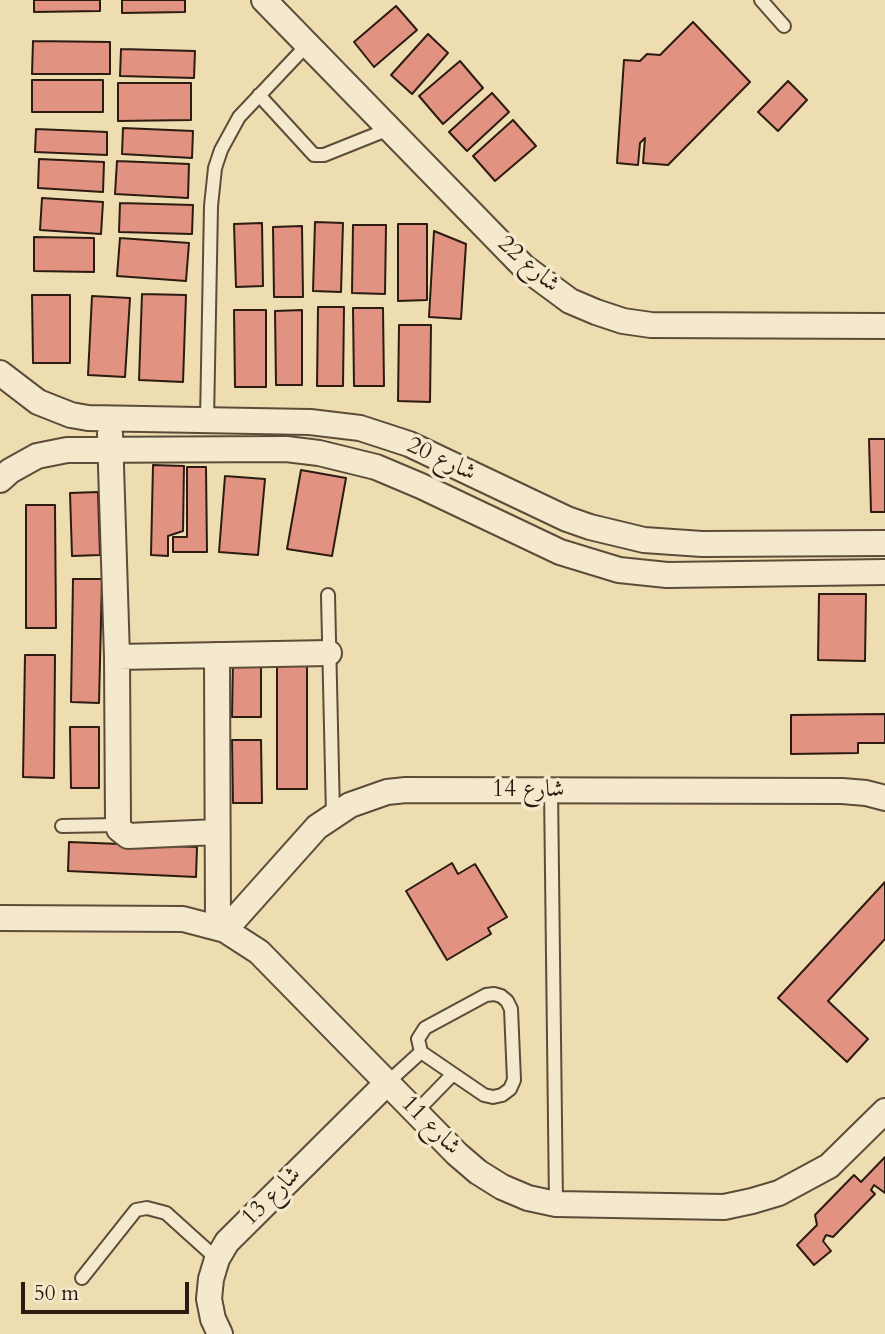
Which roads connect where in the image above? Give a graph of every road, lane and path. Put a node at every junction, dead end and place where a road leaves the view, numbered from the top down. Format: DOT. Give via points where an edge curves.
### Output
graph roads {
  1 [pos="264,0"];
  2 [pos="761,0"];
  3 [pos="785,26"];
  4 [pos="307,45"];
  5 [pos="259,96"];
  6 [pos="389,129"];
  7 [pos="885,326"];
  8 [pos="0,373"];
  9 [pos="110,418"];
  10 [pos="207,420"];
  11 [pos="111,450"];
  12 [pos="0,480"];
  13 [pos="885,543"];
  14 [pos="885,572"];
  15 [pos="328,595"];
  16 [pos="329,653"];
  17 [pos="217,655"];
  18 [pos="117,657"];
  19 [pos="551,789"];
  20 [pos="885,798"];
  21 [pos="333,815"];
  22 [pos="118,825"];
  23 [pos="62,826"];
  24 [pos="217,832"];
  25 [pos="0,918"];
  26 [pos="222,929"];
  27 [pos="421,1052"];
  28 [pos="453,1074"];
  29 [pos="387,1083"];
  30 [pos="885,1111"];
  31 [pos="416,1112"];
  32 [pos="556,1204"];
  33 [pos="217,1259"];
  34 [pos="82,1278"];
  35 [pos="220,1334"];
  1 -- 4 [label="street, شارع 22"];
  2 -- 3 [label="lane"];
  4 -- 5 [label="lane"];
  4 -- 6 [label="street, شارع 22"];
  5 -- 6 [label="lane" via="313,155 324,155"];
  5 -- 10 [label="lane" via="229,133 212,187"];
  6 -- 7 [label="street, شارع 22" via="524,267 570,300 596,312 651,325"];
  8 -- 9 [label="street, شارع 20" via="54,410"];
  9 -- 10 [label="street, شارع 20"];
  9 -- 11 [label="street"];
  10 -- 13 [label="street, شارع 20" via="310,422 372,431 567,519 644,540"];
  11 -- 12 [label="street, شارع 20" via="51,452 23,462"];
  11 -- 14 [label="street, شارع 20" via="286,449 352,460 421,485 560,552 619,570 667,575"];
  11 -- 18 [label="street"];
  15 -- 16 [label="lane"];
  16 -- 17 [label="street"];
  16 -- 21 [label="lane"];
  17 -- 18 [label="street"];
  17 -- 24 [label="street"];
  18 -- 22 [label="street"];
  19 -- 20 [label="street, شارع 14" via="842,791"];
  19 -- 21 [label="street, شارع 14" via="406,789 368,797"];
  19 -- 32 [label="lane"];
  21 -- 26 [label="street, شارع 14"];
  22 -- 23 [label="lane"];
  22 -- 24 [label="street" via="128,835"];
  24 -- 26 [label="street"];
  25 -- 26 [label="street, شارع 11" via="183,919"];
  26 -- 29 [label="street, شارع 11" via="259,952"];
  27 -- 28 [label="lane"];
  27 -- 28 [label="lane" via="418,1039 425,1028 486,995 501,996 511,1009 514,1080 502,1095 493,1097"];
  27 -- 29 [label="lane"];
  28 -- 31 [label="lane"];
  29 -- 31 [label="street, شارع 11"];
  29 -- 33 [label="street, شارع 13" via="228,1242"];
  30 -- 32 [label="street, شارع 11" via="829,1166 788,1189 752,1201 724,1207"];
  31 -- 32 [label="street, شارع 11" via="478,1172 511,1191"];
  33 -- 34 [label="lane" via="166,1213 147,1208 136,1210"];
  33 -- 35 [label="street, شارع 13" via="209,1299"];
}
